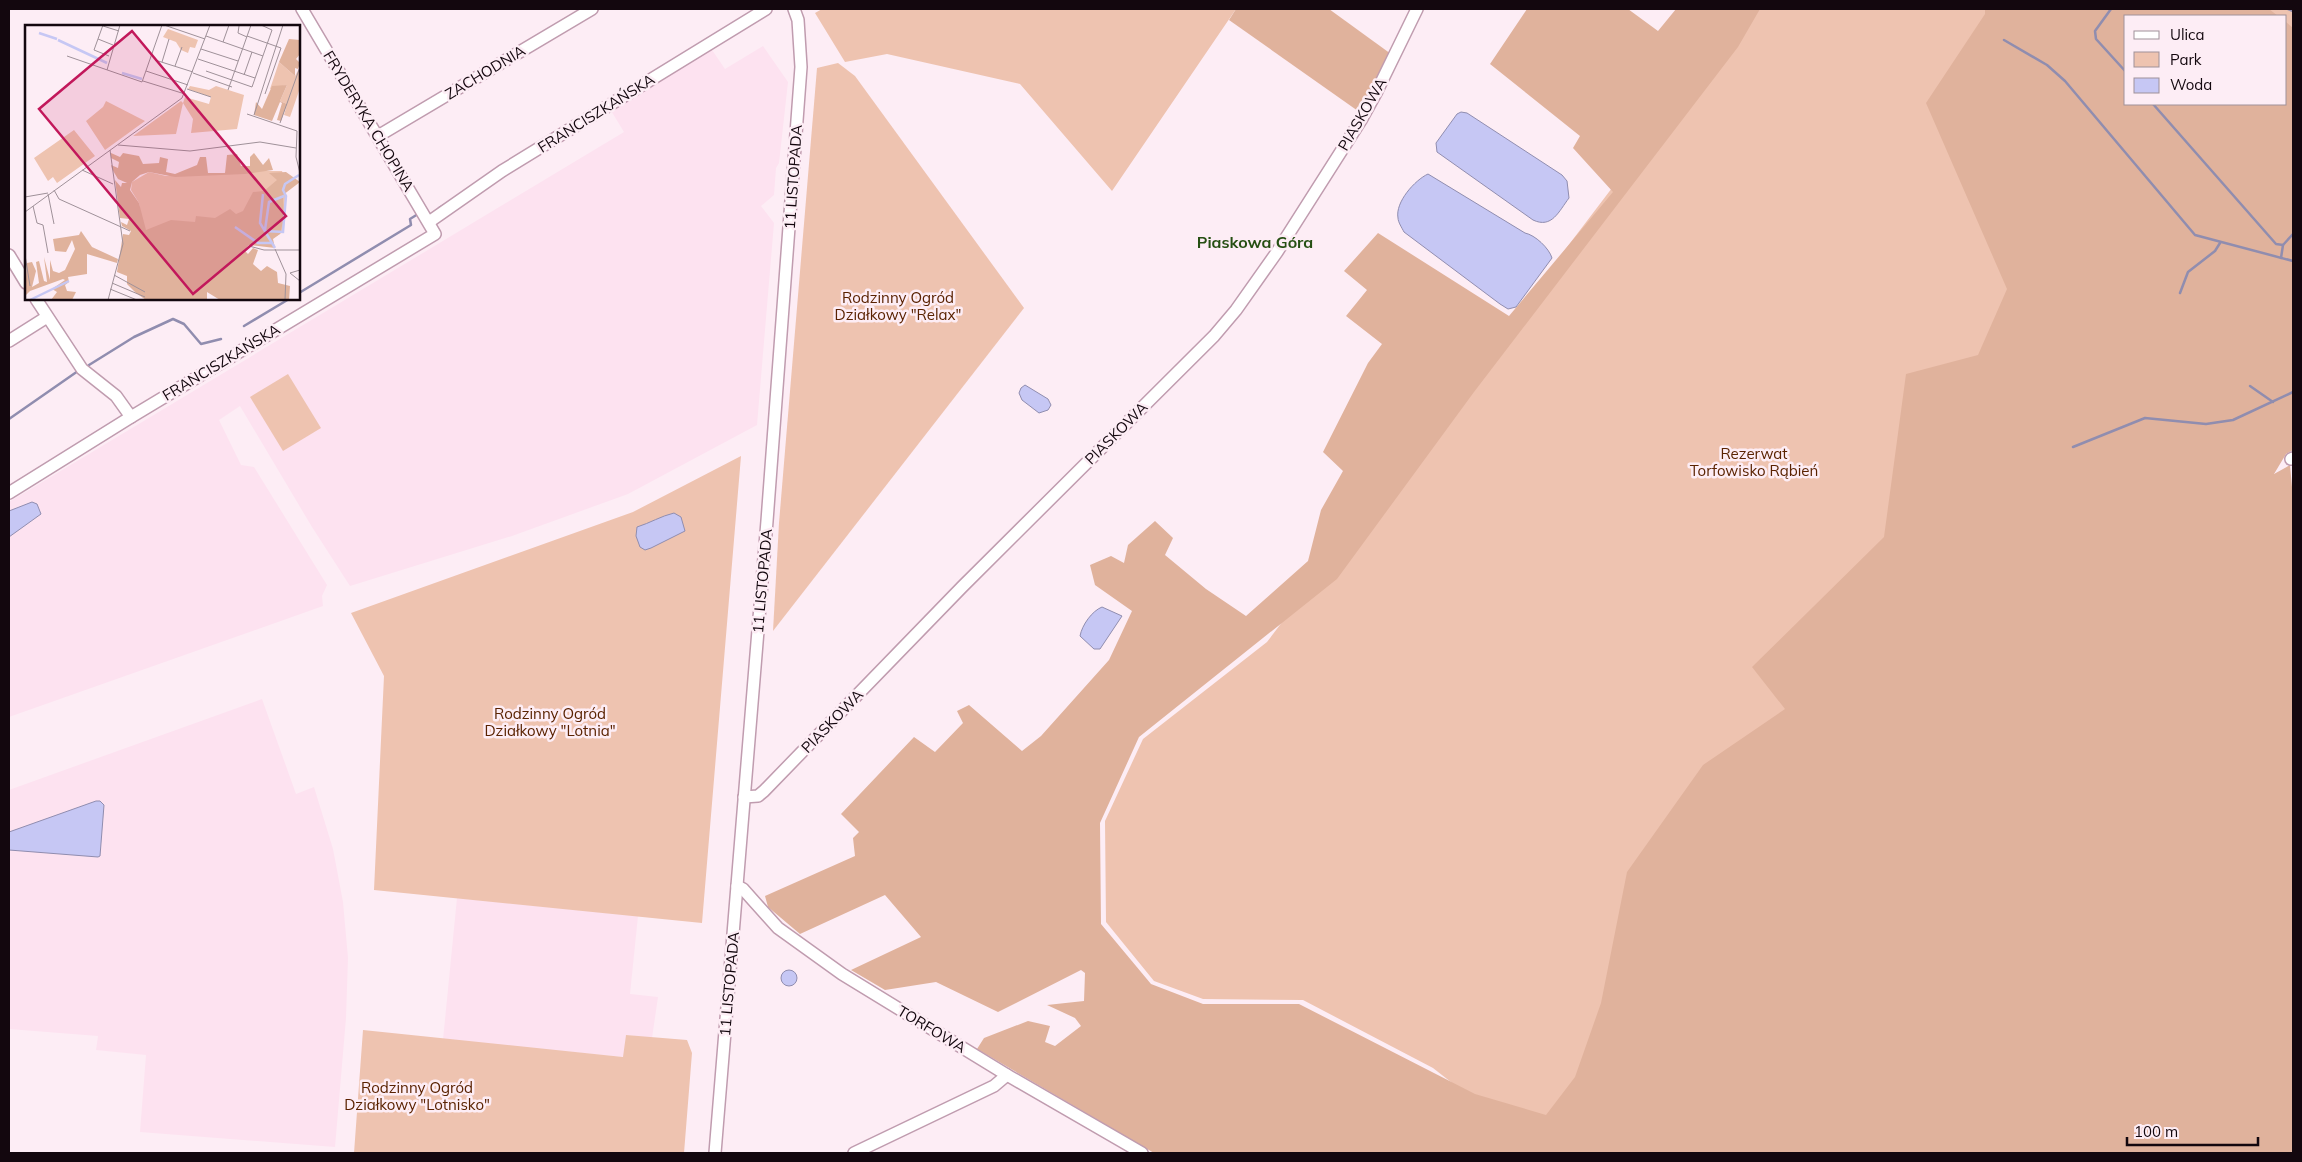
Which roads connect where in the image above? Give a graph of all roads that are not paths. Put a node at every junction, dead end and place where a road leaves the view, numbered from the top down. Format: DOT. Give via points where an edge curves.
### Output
graph roads {
  1 [pos="302,9"];
  2 [pos="592,9"];
  3 [pos="766,9"];
  4 [pos="794,9"];
  5 [pos="1417,9"];
  6 [pos="378,136"];
  7 [pos="429,222"];
  8 [pos="435,234"];
  9 [pos="9,255"];
  10 [pos="25,281"];
  11 [pos="37,300"];
  12 [pos="47,317"];
  13 [pos="9,341"];
  14 [pos="131,416"];
  15 [pos="9,493"];
  16 [pos="744,797"];
  17 [pos="737,886"];
  18 [pos="1007,1075"];
  19 [pos="716,1153"];
  20 [pos="854,1153"];
  21 [pos="1142,1153"];
  1 -- 6 [label="street, FRYDERYKA CHOPINA"];
  2 -- 6 [label="street, ZACHODNIA"];
  3 -- 7 [label="street, FRANCISZKAŃSKA" via="502,171"];
  4 -- 16 [label="street, 11 LISTOPADA" via="798,20 801,67"];
  5 -- 16 [label="street, PIASKOWA" via="1361,120 1277,252 1214,336 962,587 764,792"];
  6 -- 7 [label="street, FRYDERYKA CHOPINA"];
  7 -- 8 [label="street, FRYDERYKA CHOPINA"];
  8 -- 14 [label="street, FRANCISZKAŃSKA"];
  9 -- 10 [label="street"];
  11 -- 12 [label="street"];
  12 -- 13 [label="street"];
  12 -- 14 [label="street" via="82,369 116,396"];
  14 -- 15 [label="street, FRANCISZKAŃSKA"];
  16 -- 17 [label="street, 11 LISTOPADA"];
  17 -- 18 [label="street, TORFOWA" via="778,928 842,974"];
  17 -- 19 [label="street, 11 LISTOPADA"];
  18 -- 20 [label="street" via="994,1086"];
  18 -- 21 [label="street, TORFOWA"];
}
